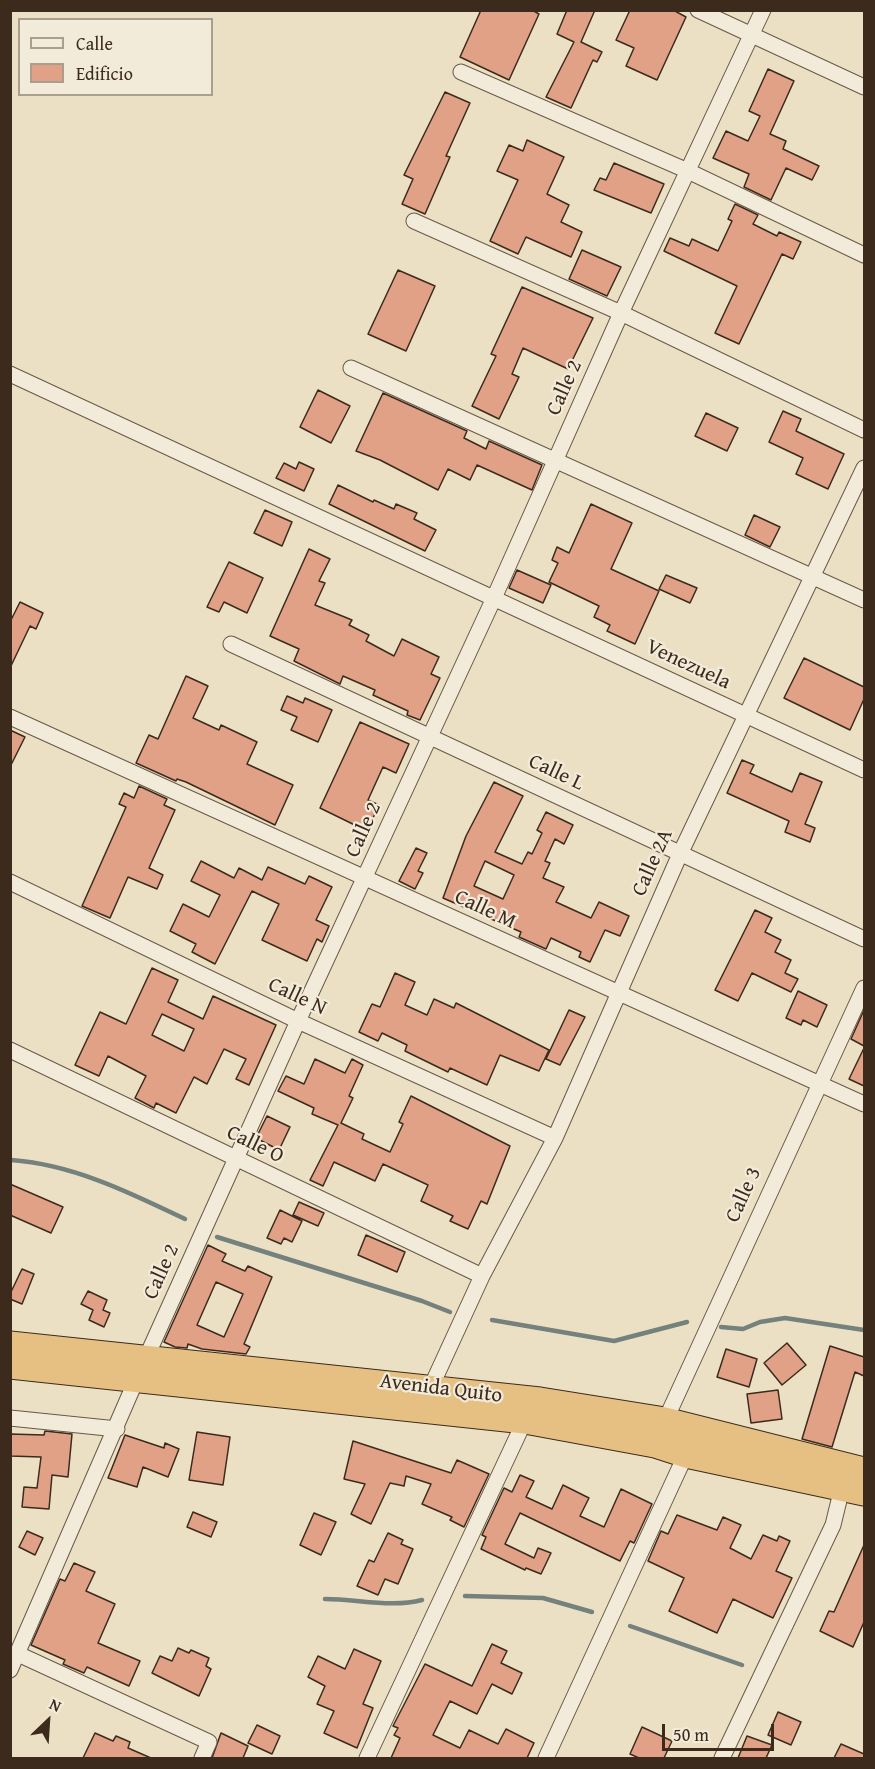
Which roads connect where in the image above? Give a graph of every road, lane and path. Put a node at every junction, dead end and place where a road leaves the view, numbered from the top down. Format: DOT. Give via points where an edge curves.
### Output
graph roads {
  1 [pos="698,10"];
  2 [pos="763,10"];
  3 [pos="752,35"];
  4 [pos="461,72"];
  5 [pos="864,87"];
  6 [pos="688,171"];
  7 [pos="414,221"];
  8 [pos="864,255"];
  9 [pos="621,313"];
  10 [pos="351,368"];
  11 [pos="10,374"];
  12 [pos="864,430"];
  13 [pos="556,459"];
  14 [pos="864,468"];
  15 [pos="814,577"];
  16 [pos="494,598"];
  17 [pos="864,600"];
  18 [pos="231,644"];
  19 [pos="746,715"];
  20 [pos="10,717"];
  21 [pos="428,736"];
  22 [pos="864,770"];
  23 [pos="680,854"];
  24 [pos="366,878"];
  25 [pos="17,885"];
  26 [pos="864,939"];
  27 [pos="864,988"];
  28 [pos="618,994"];
  29 [pos="298,1021"];
  30 [pos="10,1050"];
  31 [pos="818,1084"];
  32 [pos="864,1104"];
  33 [pos="555,1138"];
  34 [pos="235,1159"];
  35 [pos="482,1276"];
  36 [pos="10,1345"];
  37 [pos="10,1365"];
  38 [pos="142,1368"];
  39 [pos="431,1387"];
  40 [pos="10,1418"];
  41 [pos="525,1420"];
  42 [pos="665,1421"];
  43 [pos="117,1429"];
  44 [pos="686,1454"];
  45 [pos="864,1471"];
  46 [pos="853,1490"];
  47 [pos="18,1654"];
  48 [pos="10,1670"];
  49 [pos="202,1758"];
  50 [pos="367,1758"];
  51 [pos="546,1758"];
  52 [pos="722,1758"];
  1 -- 3 [label="street"];
  2 -- 3 [label="street, Calle 2"];
  3 -- 5 [label="street"];
  3 -- 6 [label="street, Calle 2"];
  4 -- 6 [label="street"];
  6 -- 8 [label="street"];
  6 -- 9 [label="street, Calle 2"];
  7 -- 9 [label="street"];
  9 -- 12 [label="street"];
  9 -- 13 [label="street, Calle 2"];
  10 -- 13 [label="street"];
  11 -- 16 [label="street, Venezuela"];
  13 -- 15 [label="street"];
  13 -- 16 [label="street, Calle 2"];
  14 -- 15 [label="street, Calle 2A"];
  15 -- 17 [label="street"];
  15 -- 19 [label="street, Calle 2A"];
  16 -- 19 [label="street, Venezuela"];
  16 -- 21 [label="street, Calle 2"];
  18 -- 21 [label="street, Calle L"];
  19 -- 22 [label="street, Venezuela"];
  19 -- 23 [label="street, Calle 2A"];
  20 -- 24 [label="street, Calle M"];
  21 -- 23 [label="street, Calle L"];
  21 -- 24 [label="street, Calle 2"];
  23 -- 26 [label="street, Calle L"];
  23 -- 28 [label="street, Calle 2A"];
  24 -- 28 [label="street, Calle M"];
  24 -- 29 [label="street, Calle 2"];
  25 -- 29 [label="street, Calle N"];
  27 -- 31 [label="street, Calle 3"];
  28 -- 31 [label="street, Calle M"];
  28 -- 33 [label="street, Calle 2A"];
  29 -- 33 [label="street, Calle N"];
  29 -- 34 [label="street, Calle 2"];
  30 -- 34 [label="street, Calle O"];
  31 -- 32 [label="street, Calle M"];
  31 -- 42 [label="street, Calle 3"];
  33 -- 35 [label="street, Calle 2A"];
  34 -- 35 [label="street, Calle O"];
  34 -- 38 [label="street, Calle 2"];
  35 -- 39 [label="street, Calle 2A"];
  36 -- 38 [label="highway, Avenida Quito"];
  37 -- 38 [label="highway, Avenida Quito"];
  38 -- 39 [label="highway, Avenida Quito"];
  38 -- 41 [label="highway, Avenida Quito"];
  38 -- 43 [label="street, Calle 2"];
  39 -- 42 [label="highway, Avenida Quito"];
  40 -- 43 [label="street"];
  41 -- 44 [label="highway, Avenida Quito" via="655,1444"];
  41 -- 50 [label="street"];
  42 -- 45 [label="highway, Avenida Quito"];
  43 -- 47 [label="street, Calle 2"];
  44 -- 46 [label="highway, Avenida Quito"];
  44 -- 51 [label="street"];
  46 -- 52 [label="street"];
  47 -- 48 [label="street, Calle 2"];
  47 -- 49 [label="street" via="209,1742"];
}
